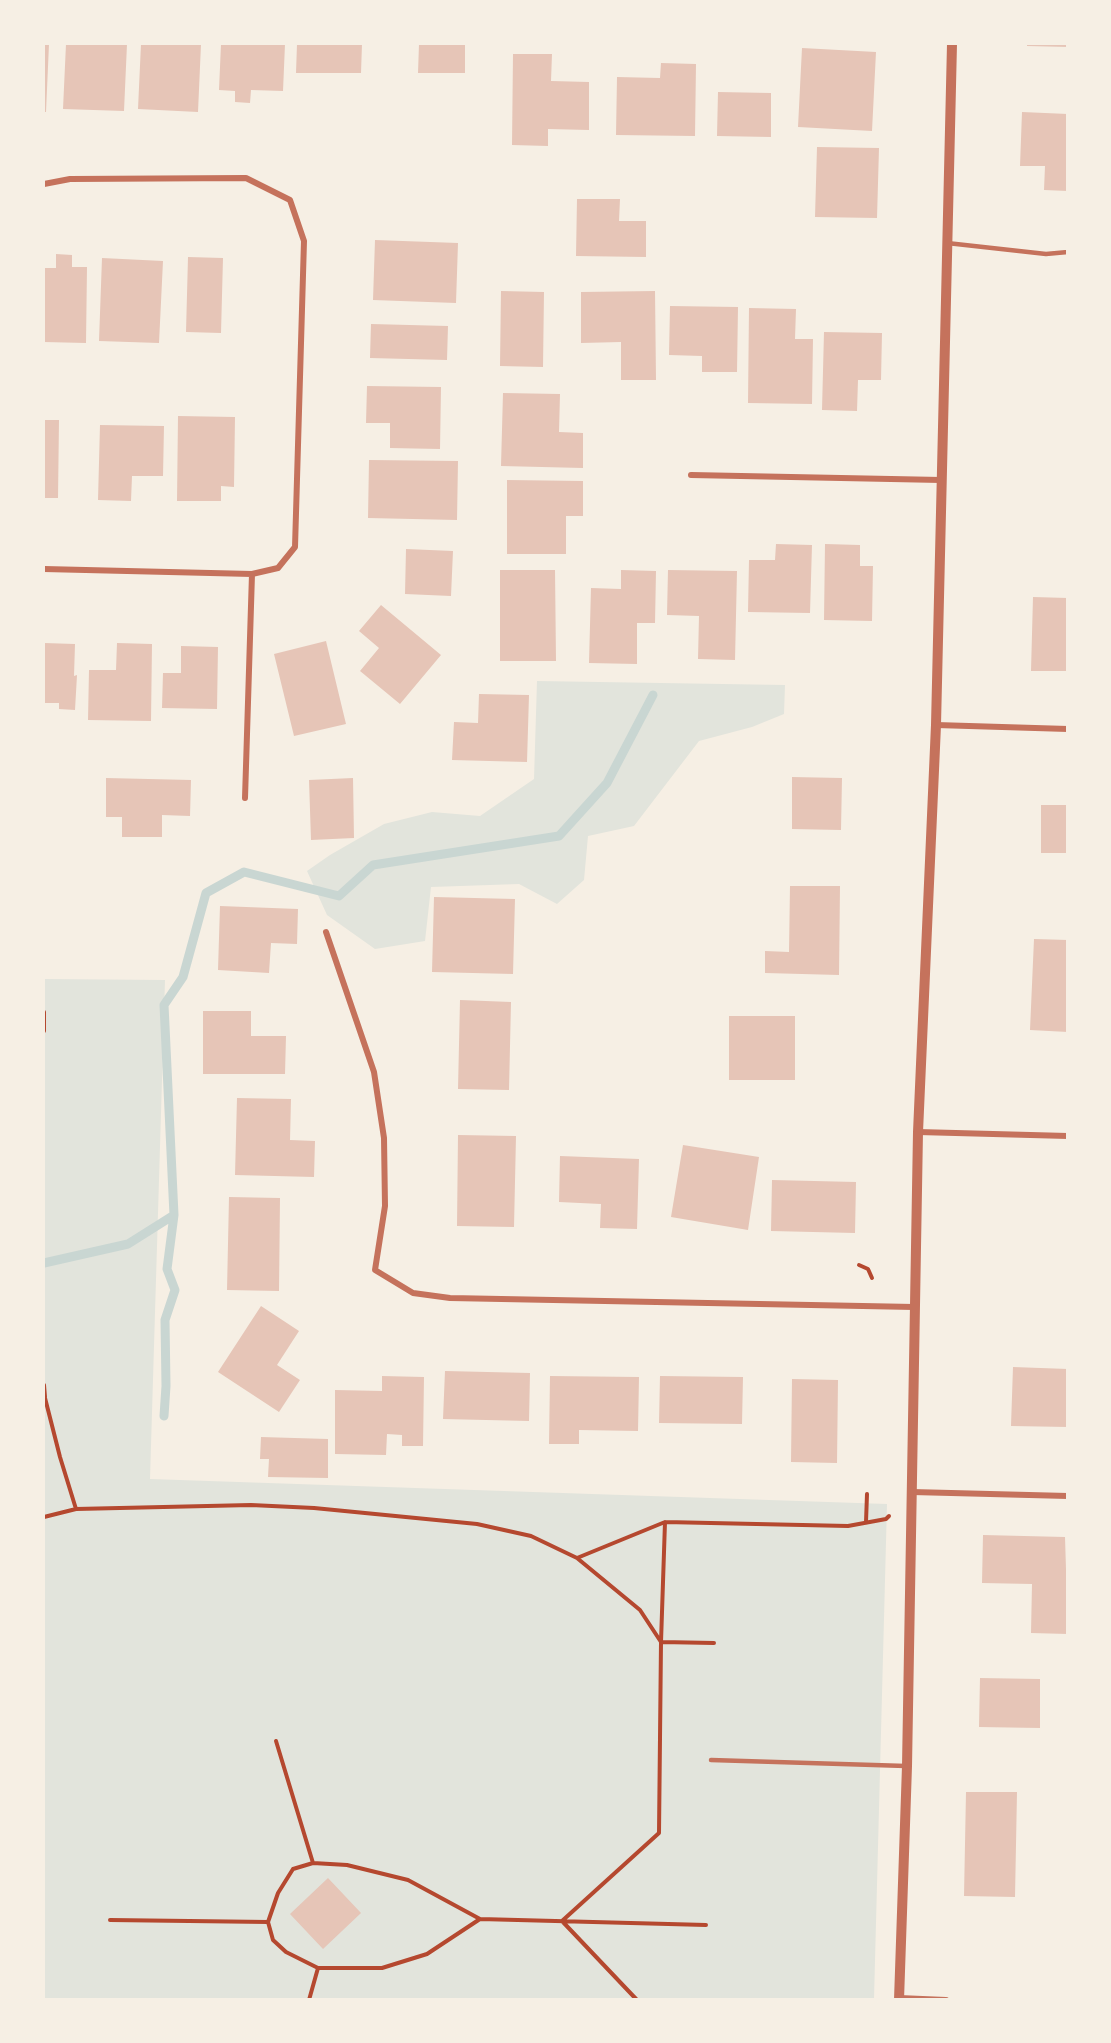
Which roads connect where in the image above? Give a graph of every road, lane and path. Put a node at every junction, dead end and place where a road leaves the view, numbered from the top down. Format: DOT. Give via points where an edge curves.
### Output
graph roads {
  1 [pos="952,44"];
  2 [pos="44,184"];
  3 [pos="947,243"];
  4 [pos="1068,252"];
  5 [pos="691,475"];
  6 [pos="941,480"];
  7 [pos="44,569"];
  8 [pos="252,574"];
  9 [pos="936,725"];
  10 [pos="1068,729"];
  11 [pos="244,798"];
  12 [pos="326,932"];
  13 [pos="44,1012"];
  14 [pos="44,1031"];
  15 [pos="918,1132"];
  16 [pos="1068,1136"];
  17 [pos="859,1264"];
  18 [pos="872,1278"];
  19 [pos="914,1307"];
  20 [pos="44,1385"];
  21 [pos="44,1397"];
  22 [pos="912,1492"];
  23 [pos="867,1494"];
  24 [pos="1068,1496"];
  25 [pos="76,1509"];
  26 [pos="44,1517"];
  27 [pos="886,1519"];
  28 [pos="666,1522"];
  29 [pos="866,1522"];
  30 [pos="578,1558"];
  31 [pos="661,1642"];
  32 [pos="714,1643"];
  33 [pos="276,1741"];
  34 [pos="711,1760"];
  35 [pos="907,1766"];
  36 [pos="313,1863"];
  37 [pos="480,1919"];
  38 [pos="110,1920"];
  39 [pos="562,1921"];
  40 [pos="268,1922"];
  41 [pos="706,1925"];
  42 [pos="318,1968"];
  43 [pos="899,1999"];
  44 [pos="309,2000"];
  45 [pos="637,2000"];
  46 [pos="946,2000"];
  1 -- 3 [label="street"];
  2 -- 8 [label="street" via="70,179 246,178 290,200 304,241 296,547 278,568"];
  3 -- 4 [label="lane" via="1046,254"];
  3 -- 6 [label="street"];
  5 -- 6 [label="street"];
  6 -- 9 [label="street"];
  7 -- 8 [label="street"];
  8 -- 11 [label="street"];
  9 -- 10 [label="street"];
  9 -- 15 [label="street"];
  12 -- 19 [label="street" via="374,1072 384,1138 385,1206 375,1270 413,1293 450,1298"];
  13 -- 14 [label="path"];
  15 -- 16 [label="street"];
  15 -- 19 [label="street"];
  17 -- 18 [label="path" via="868,1269"];
  19 -- 22 [label="street"];
  20 -- 21 [label="path"];
  21 -- 25 [label="path"];
  22 -- 24 [label="street"];
  22 -- 35 [label="street"];
  23 -- 29 [label="path"];
  25 -- 26 [label="path"];
  25 -- 30 [label="path" via="251,1505 409,1516 477,1524 531,1536"];
  27 -- 29 [label="path"];
  28 -- 29 [label="path" via="848,1526"];
  28 -- 30 [label="path"];
  28 -- 31 [label="path"];
  30 -- 31 [label="path" via="640,1610"];
  31 -- 32 [label="path"];
  31 -- 39 [label="path" via="658,1833"];
  33 -- 36 [label="path"];
  34 -- 35 [label="lane"];
  35 -- 43 [label="street"];
  36 -- 37 [label="path" via="347,1865 408,1880"];
  36 -- 40 [label="path" via="293,1869 278,1893"];
  37 -- 39 [label="path"];
  37 -- 42 [label="path" via="416,1958 382,1968"];
  38 -- 40 [label="path"];
  39 -- 41 [label="path"];
  39 -- 45 [label="path"];
  40 -- 42 [label="path" via="273,1940 286,1952"];
  42 -- 44 [label="path"];
  43 -- 46 [label="street"];
}
